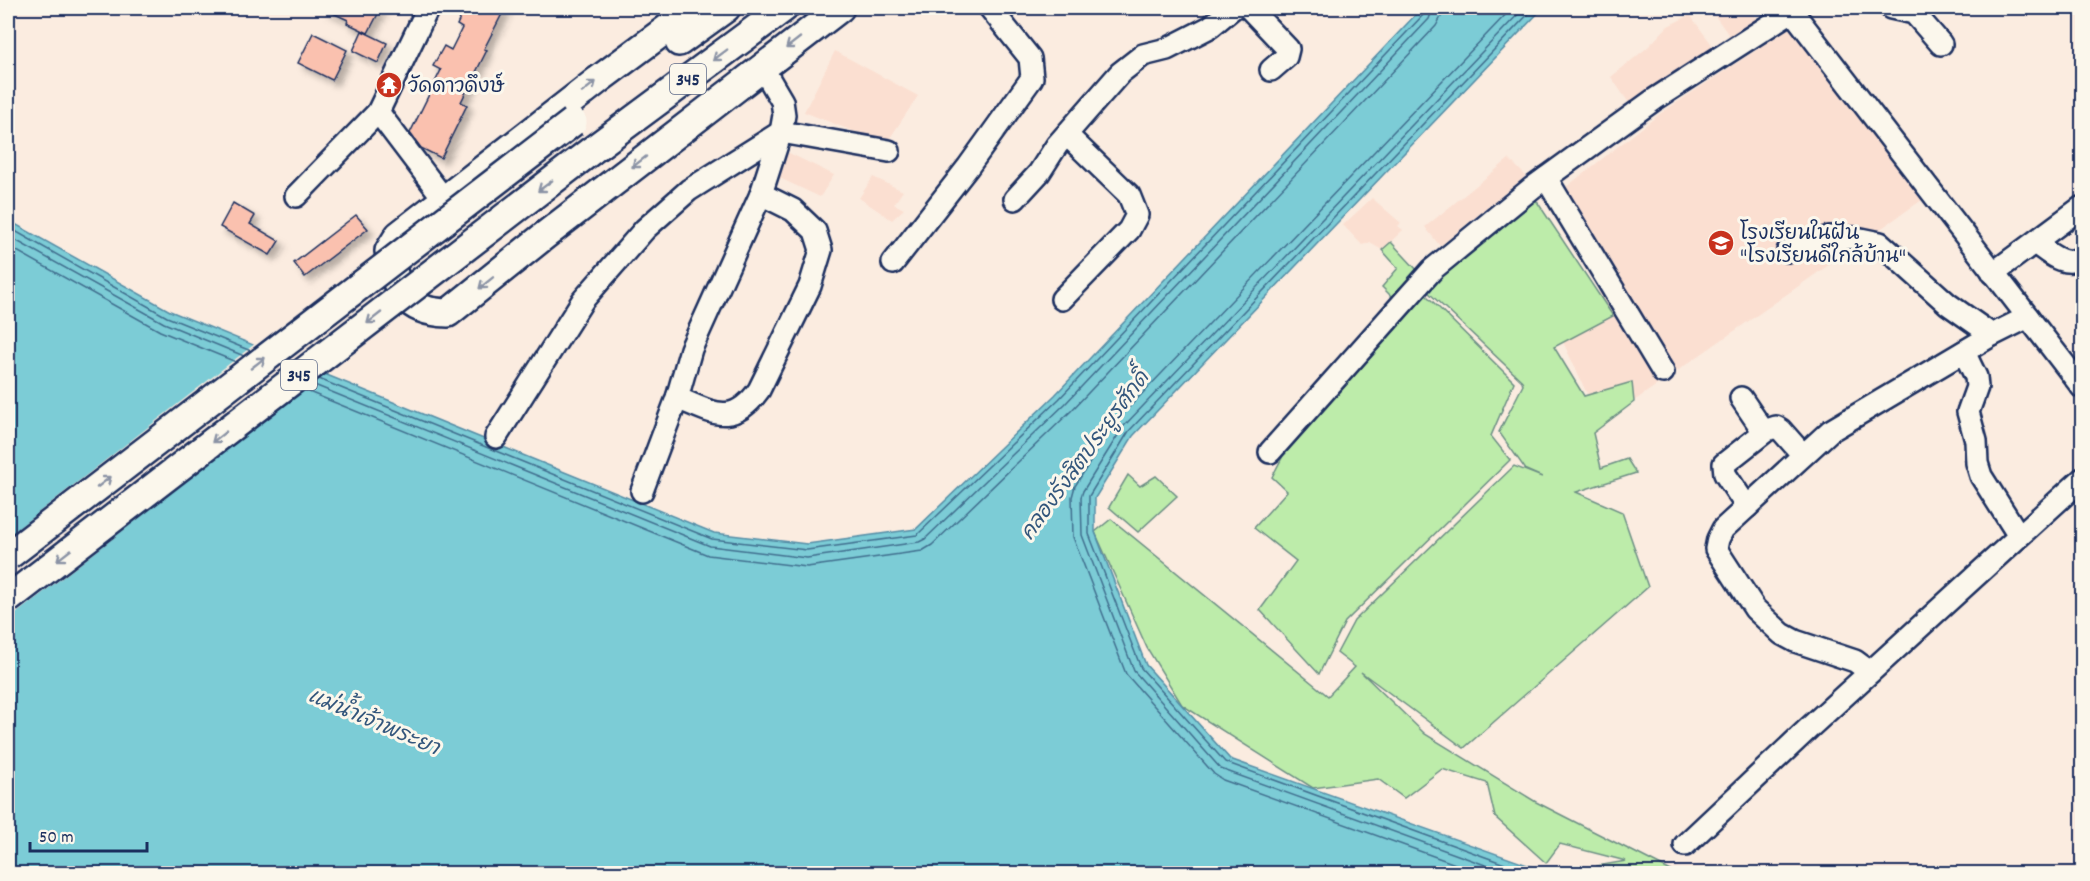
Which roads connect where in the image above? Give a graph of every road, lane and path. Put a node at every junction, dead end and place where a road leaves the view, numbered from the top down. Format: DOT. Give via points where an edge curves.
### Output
graph roads {
  1 [pos="428,8"];
  2 [pos="695,8"];
  3 [pos="726,8"];
  4 [pos="784,8"];
  5 [pos="840,8"];
  6 [pos="990,8"];
  7 [pos="1233,8"];
  8 [pos="1249,8"];
  9 [pos="1891,8"];
  10 [pos="1794,9"];
  11 [pos="1941,44"];
  12 [pos="762,68"];
  13 [pos="1271,70"];
  14 [pos="378,112"];
  15 [pos="781,132"];
  16 [pos="1067,135"];
  17 [pos="889,151"];
  18 [pos="1546,178"];
  19 [pos="761,194"];
  20 [pos="296,196"];
  21 [pos="444,199"];
  22 [pos="1015,199"];
  23 [pos="2082,207"];
  24 [pos="2035,243"];
  25 [pos="1788,251"];
  26 [pos="2082,257"];
  27 [pos="893,263"];
  28 [pos="1993,273"];
  29 [pos="1062,299"];
  30 [pos="2028,317"];
  31 [pos="1992,335"];
  32 [pos="1964,352"];
  33 [pos="1663,372"];
  34 [pos="2082,387"];
  35 [pos="677,398"];
  36 [pos="1741,398"];
  37 [pos="1764,432"];
  38 [pos="496,437"];
  39 [pos="1270,452"];
  40 [pos="1803,455"];
  41 [pos="2082,479"];
  42 [pos="642,491"];
  43 [pos="1747,507"];
  44 [pos="2019,536"];
  45 [pos="8,556"];
  46 [pos="8,599"];
  47 [pos="1870,672"];
  48 [pos="1685,845"];
  1 -- 14 [label="street"];
  21 -- 2 [label="main road, one-way"];
  45 -- 3 [label="main road, 345, one-way, bridge"];
  4 -- 46 [label="main road, 345, one-way, bridge" via="591,151"];
  5 -- 12 [label="main road, one-way"];
  6 -- 27 [label="street" via="1030,58 1032,78"];
  7 -- 16 [label="street" via="1210,27 1135,61"];
  8 -- 13 [label="street" via="1288,49 1286,57"];
  9 -- 11 [label="street" via="1914,13"];
  10 -- 18 [label="street" via="1654,99"];
  10 -- 28 [label="street"];
  12 -- 15 [label="street" via="782,101"];
  12 -- 21 [label="main road, one-way" via="448,313 433,312 412,303 399,291 389,251 399,235"];
  14 -- 20 [label="street"];
  14 -- 21 [label="street"];
  15 -- 17 [label="street"];
  15 -- 19 [label="street"];
  15 -- 38 [label="street" via="694,186 645,229 583,300"];
  16 -- 22 [label="street"];
  16 -- 29 [label="street" via="1129,195 1137,215 1129,230"];
  18 -- 33 [label="street"];
  18 -- 39 [label="street" via="1433,269"];
  19 -- 35 [label="street" via="695,341"];
  19 -- 35 [label="street" via="793,210 815,231 821,250 810,286 749,403 732,413 717,414"];
  23 -- 24 [label="street"];
  24 -- 26 [label="street" via="2068,262"];
  24 -- 28 [label="street"];
  25 -- 31 [label="street" via="1829,237 1880,243 1948,304"];
  28 -- 30 [label="street"];
  30 -- 31 [label="street"];
  30 -- 34 [label="street"];
  31 -- 32 [label="street"];
  32 -- 40 [label="street" via="1847,420"];
  32 -- 44 [label="street" via="1976,377 1977,387 1968,412 1977,463 1981,476"];
  35 -- 42 [label="street"];
  36 -- 37 [label="street"];
  37 -- 40 [label="street" via="1776,427"];
  37 -- 43 [label="street" via="1724,464 1725,474"];
  40 -- 43 [label="street"];
  41 -- 44 [label="street"];
  43 -- 47 [label="street" via="1723,529 1716,549 1755,609 1782,634 1855,661"];
  44 -- 47 [label="street"];
  47 -- 48 [label="street"];
}
